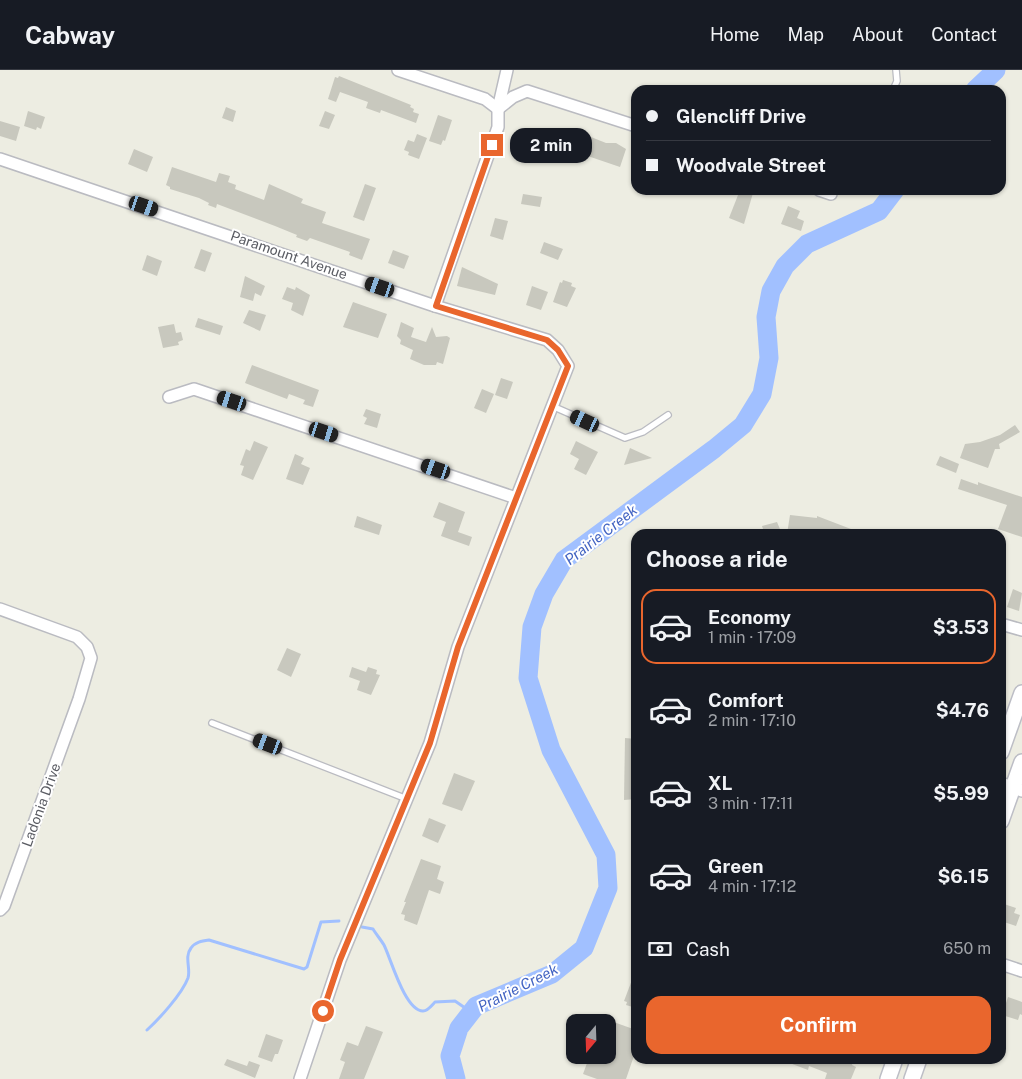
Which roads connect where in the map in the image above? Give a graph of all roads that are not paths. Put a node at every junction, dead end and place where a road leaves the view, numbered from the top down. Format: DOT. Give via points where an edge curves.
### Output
graph roads {
  1 [pos="398,70"];
  2 [pos="508,70"];
  3 [pos="896,70"];
  4 [pos="895,85"];
  5 [pos="498,109"];
  6 [pos="631,124"];
  7 [pos="0,159"];
  8 [pos="436,306"];
  9 [pos="169,397"];
  10 [pos="552,406"];
  11 [pos="668,415"];
  12 [pos="516,498"];
  13 [pos="0,608"];
  14 [pos="1006,625"];
  15 [pos="1022,630"];
  16 [pos="1022,693"];
  17 [pos="212,723"];
  18 [pos="1006,738"];
  19 [pos="1022,762"];
  20 [pos="1012,787"];
  21 [pos="407,799"];
  22 [pos="1006,804"];
  23 [pos="0,910"];
  24 [pos="1006,966"];
  25 [pos="1022,971"];
  26 [pos="894,1064"];
  27 [pos="917,1064"];
  28 [pos="300,1079"];
  29 [pos="888,1079"];
  30 [pos="912,1079"];
  1 -- 5 [label="street" via="485,99"];
  2 -- 5 [label="street"];
  3 -- 4 [label="lane"];
  5 -- 6 [label="street" via="527,91"];
  5 -- 8 [label="street" via="498,127"];
  7 -- 8 [label="street, Paramount Avenue"];
  8 -- 10 [label="street, Paramount Avenue" via="547,340 568,366"];
  9 -- 12 [label="street" via="194,389"];
  10 -- 11 [label="lane" via="625,438 643,432"];
  10 -- 12 [label="street"];
  12 -- 21 [label="street" via="458,647 430,743"];
  13 -- 23 [label="street, Ladonia Drive" via="76,636 87,646 91,658 34,826"];
  14 -- 15 [label="street"];
  16 -- 18 [label="main road"];
  17 -- 21 [label="lane"];
  19 -- 20 [label="main road"];
  20 -- 22 [label="main road"];
  21 -- 28 [label="street" via="340,960"];
  24 -- 25 [label="street"];
  26 -- 29 [label="main road"];
  27 -- 30 [label="main road"];
}
